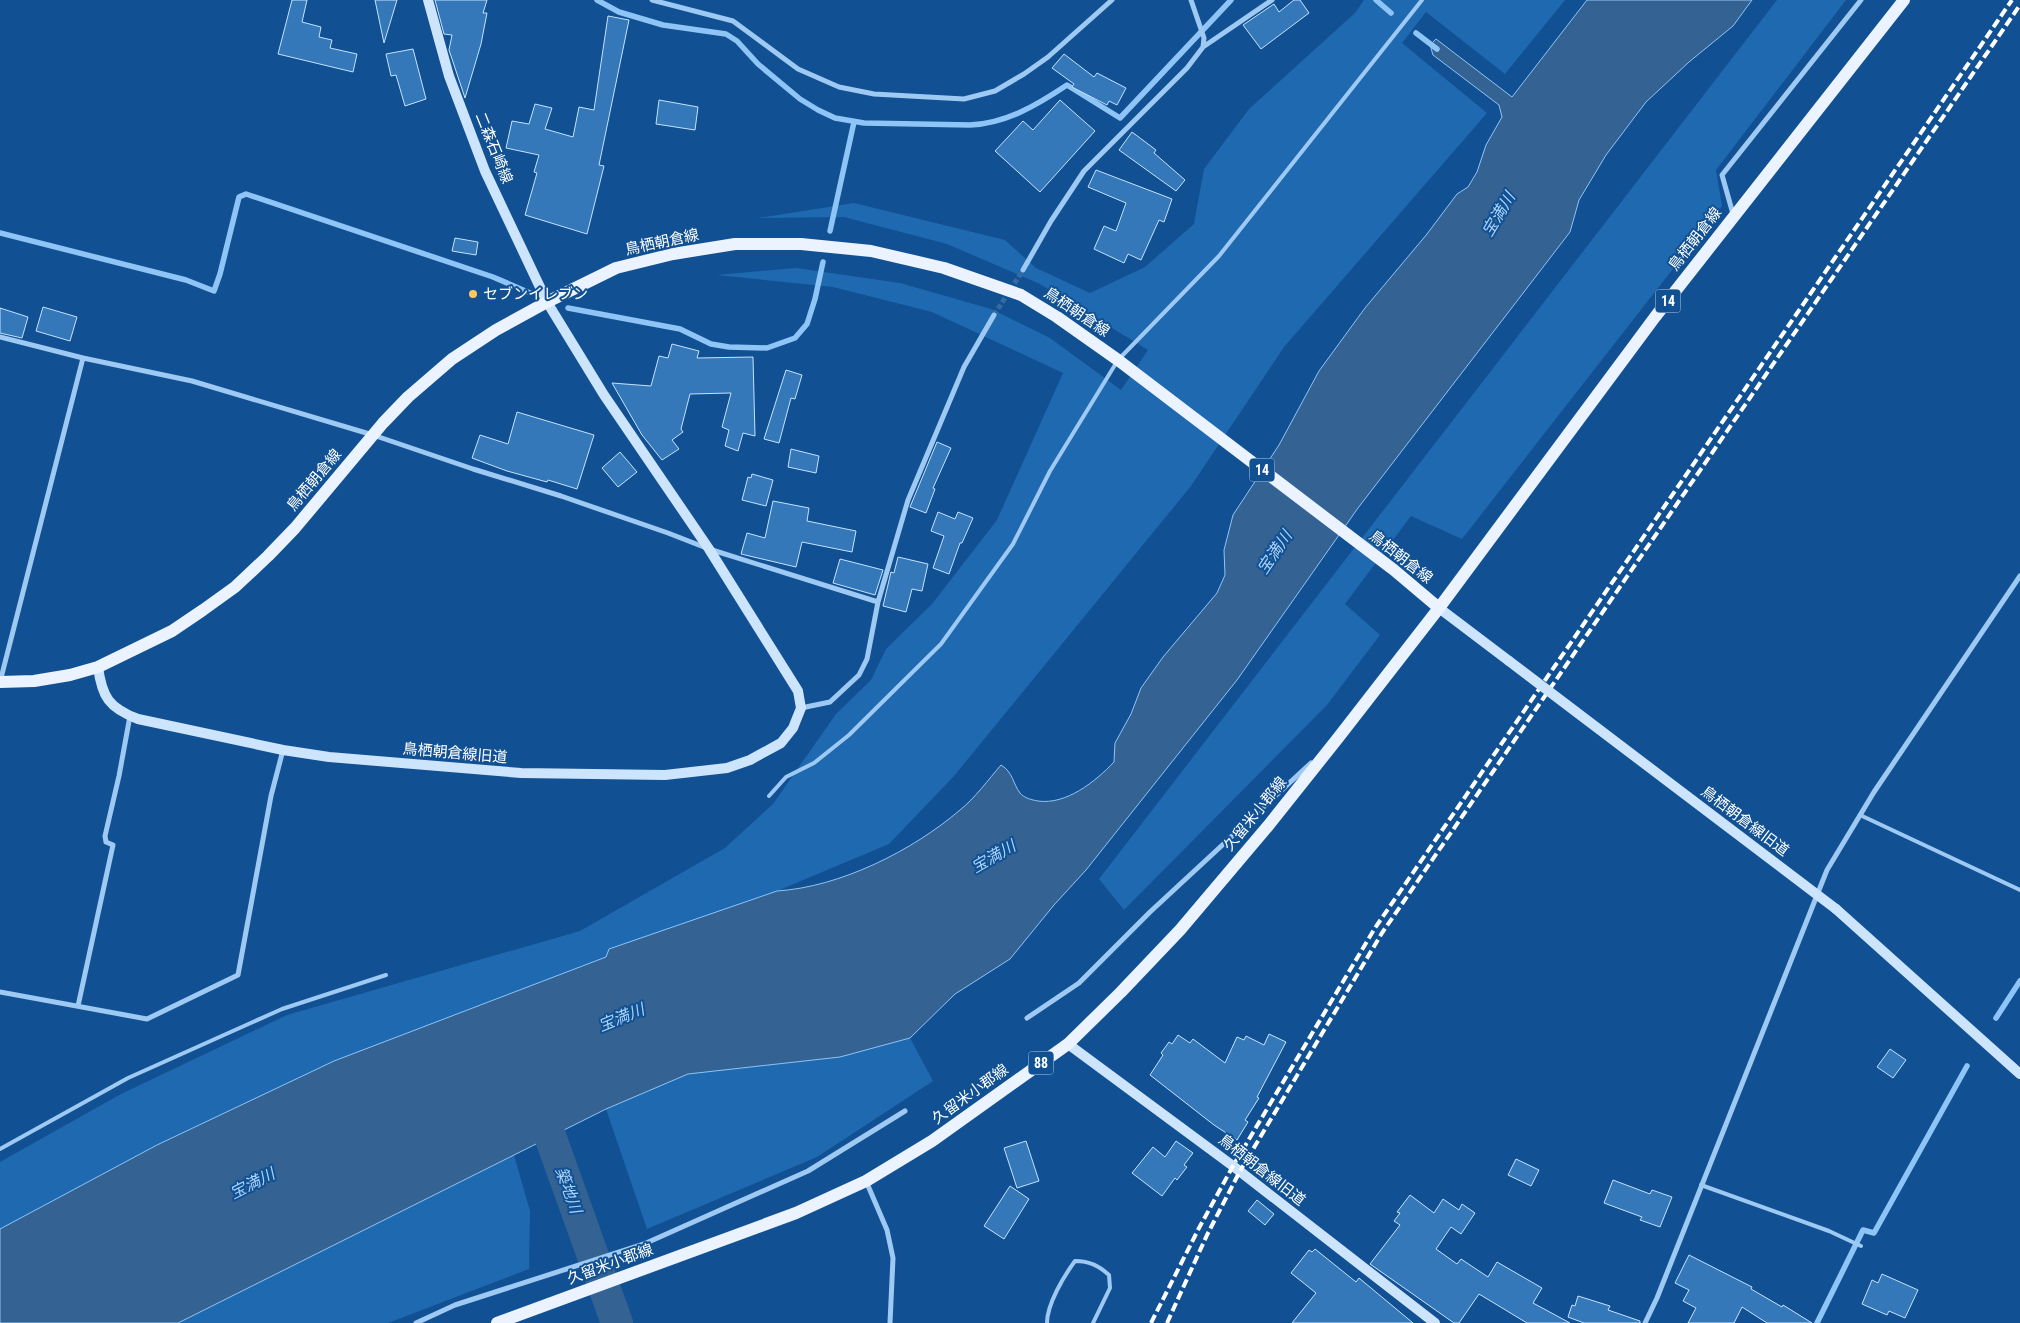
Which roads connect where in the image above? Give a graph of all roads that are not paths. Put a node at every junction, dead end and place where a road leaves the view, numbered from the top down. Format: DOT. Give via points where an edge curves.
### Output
graph roads {
  1 [pos="428,0"];
  2 [pos="652,0"];
  3 [pos="1112,0"];
  4 [pos="1191,0"];
  5 [pos="1272,0"];
  6 [pos="1422,0"];
  7 [pos="1860,0"];
  8 [pos="1904,0"];
  9 [pos="1203,47"];
  10 [pos="1734,216"];
  11 [pos="1023,270"];
  12 [pos="547,302"];
  13 [pos="994,315"];
  14 [pos="0,337"];
  15 [pos="83,358"];
  16 [pos="1118,360"];
  17 [pos="373,435"];
  18 [pos="709,550"];
  19 [pos="2020,576"];
  20 [pos="878,602"];
  21 [pos="1439,608"];
  22 [pos="98,667"];
  23 [pos="0,682"];
  24 [pos="801,708"];
  25 [pos="130,716"];
  26 [pos="1338,738"];
  27 [pos="283,750"];
  28 [pos="769,796"];
  29 [pos="1860,815"];
  30 [pos="2020,890"];
  31 [pos="386,975"];
  32 [pos="0,992"];
  33 [pos="78,1006"];
  34 [pos="1027,1018"];
  35 [pos="1068,1044"];
  36 [pos="2020,1074"];
  37 [pos="905,1111"];
  38 [pos="0,1148"];
  39 [pos="866,1181"];
  40 [pos="1701,1185"];
  41 [pos="1861,1246"];
  42 [pos="416,1323"];
  43 [pos="497,1323"];
  44 [pos="890,1323"];
  45 [pos="1047,1323"];
  46 [pos="1093,1323"];
  47 [pos="1436,1323"];
  48 [pos="1644,1323"];
  1 -- 12 [label="street, 二森石崎線" via="449,76 485,170"];
  2 -- 3 [label="street" via="733,21 798,68 839,87 874,94 964,99 995,90 1024,74"];
  4 -- 9 [label="street" via="1204,38"];
  5 -- 9 [label="street"];
  6 -- 16 [label="lane" via="1219,256"];
  7 -- 10 [label="street" via="1722,176"];
  8 -- 10 [label="main road, 鳥栖朝倉線 / 14"];
  9 -- 11 [label="street" via="1187,68 1084,171"];
  10 -- 21 [label="main road, 鳥栖朝倉線 / 14"];
  12 -- 16 [label="main road, 鳥栖朝倉線 / 14" via="616,268 673,254 735,244 810,245 871,252 944,268 1021,296"];
  12 -- 17 [label="main road, 鳥栖朝倉線 / 14" via="452,359 408,397"];
  12 -- 18 [label="street, 二森石崎線" via="604,395"];
  13 -- 20 [label="street" via="964,367 930,444 908,500"];
  14 -- 15 [label="street"];
  15 -- 17 [label="street" via="192,381"];
  15 -- 23 [label="street"];
  16 -- 21 [label="main road, 鳥栖朝倉線 / 14" via="1394,570"];
  16 -- 28 [label="lane" via="1050,471 1013,544 941,644 849,735 814,763 786,777"];
  17 -- 18 [label="street" via="570,499"];
  17 -- 22 [label="main road, 鳥栖朝倉線 / 14" via="295,528 235,587 172,631"];
  18 -- 20 [label="street"];
  18 -- 24 [label="street, 二森石崎線" via="798,691"];
  19 -- 29 [label="street"];
  20 -- 24 [label="street" via="867,659 859,675 830,702"];
  21 -- 26 [label="main road, 久留米小郡線 / 88"];
  21 -- 36 [label="street, 鳥栖朝倉線旧道, bridge" via="1836,909"];
  22 -- 23 [label="main road, 鳥栖朝倉線 / 14" via="34,681"];
  22 -- 25 [label="street, 鳥栖朝倉線旧道" via="101,687 109,702"];
  24 -- 27 [label="street, 鳥栖朝倉線旧道" via="793,728 781,743 750,760 727,768 665,775 521,774"];
  25 -- 27 [label="street, 鳥栖朝倉線旧道"];
  25 -- 33 [label="street" via="105,836 106,842 113,845"];
  26 -- 34 [label="street" via="1078,983"];
  26 -- 35 [label="main road, 久留米小郡線 / 88" via="1180,930"];
  27 -- 33 [label="street" via="271,796 238,975 147,1019"];
  29 -- 30 [label="lane"];
  29 -- 40 [label="street" via="1827,870"];
  31 -- 38 [label="lane" via="282,1009 128,1078"];
  32 -- 33 [label="street"];
  35 -- 39 [label="main road, 久留米小郡線 / 88" via="932,1141"];
  35 -- 47 [label="street, 鳥栖朝倉線旧道"];
  37 -- 42 [label="street" via="808,1171 644,1244 455,1305"];
  39 -- 43 [label="main road, 久留米小郡線 / 88" via="796,1212"];
  39 -- 44 [label="street" via="886,1230 893,1258"];
  40 -- 41 [label="lane"];
  40 -- 48 [label="street"];
  45 -- 46 [label="lane" via="1047,1314 1067,1272 1076,1261 1087,1261 1109,1275 1110,1288"];
}
